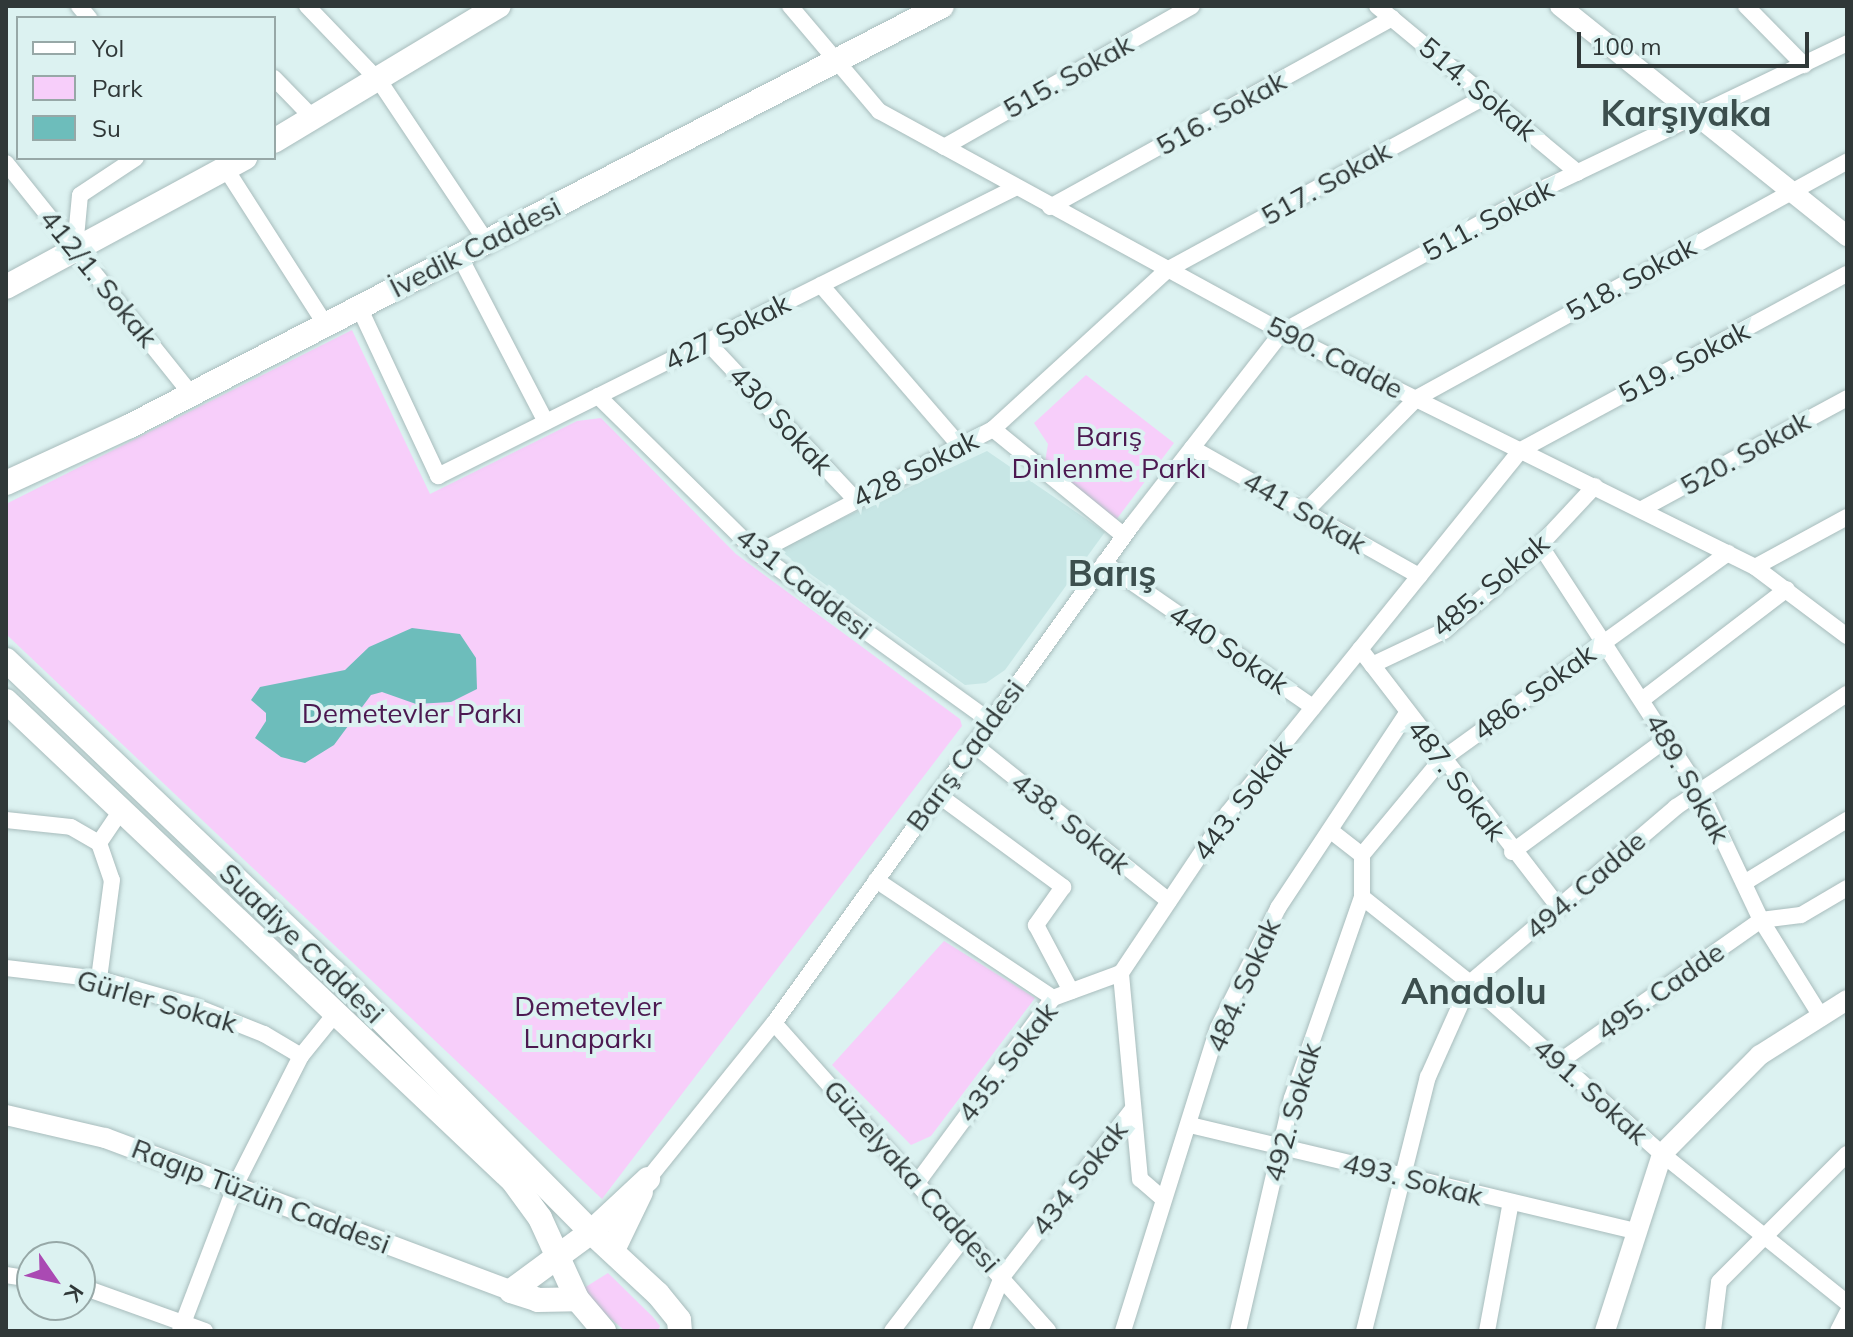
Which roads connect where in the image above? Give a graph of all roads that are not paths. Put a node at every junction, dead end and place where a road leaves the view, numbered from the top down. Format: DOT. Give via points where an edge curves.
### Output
graph roads {
  1 [pos="307,6"];
  2 [pos="499,6"];
  3 [pos="790,6"];
  4 [pos="942,6"];
  5 [pos="1192,6"];
  6 [pos="1377,6"];
  7 [pos="1560,6"];
  8 [pos="1746,6"];
  9 [pos="1392,18"];
  10 [pos="1847,43"];
  11 [pos="837,60"];
  12 [pos="1804,65"];
  13 [pos="276,80"];
  14 [pos="380,82"];
  15 [pos="1486,96"];
  16 [pos="1696,115"];
  17 [pos="314,119"];
  18 [pos="276,140"];
  19 [pos="944,147"];
  20 [pos="133,160"];
  21 [pos="1847,162"];
  22 [pos="6,163"];
  23 [pos="236,164"];
  24 [pos="1578,173"];
  25 [pos="1015,188"];
  26 [pos="1790,190"];
  27 [pos="1050,207"];
  28 [pos="1847,236"];
  29 [pos="486,241"];
  30 [pos="75,248"];
  31 [pos="459,255"];
  32 [pos="1167,270"];
  33 [pos="1847,274"];
  34 [pos="821,285"];
  35 [pos="6,287"];
  36 [pos="359,307"];
  37 [pos="325,324"];
  38 [pos="1282,332"];
  39 [pos="707,342"];
  40 [pos="191,394"];
  41 [pos="598,396"];
  42 [pos="1417,398"];
  43 [pos="1847,398"];
  44 [pos="546,422"];
  45 [pos="993,429"];
  46 [pos="960,446"];
  47 [pos="1192,448"];
  48 [pos="1521,450"];
  49 [pos="6,483"];
  50 [pos="1595,486"];
  51 [pos="855,499"];
  52 [pos="1642,509"];
  53 [pos="1305,512"];
  54 [pos="1847,517"];
  55 [pos="1124,536"];
  56 [pos="1540,545"];
  57 [pos="757,553"];
  58 [pos="1728,553"];
  59 [pos="1104,563"];
  60 [pos="1755,567"];
  61 [pos="1419,576"];
  62 [pos="1787,589"];
  63 [pos="1846,635"];
  64 [pos="1605,641"];
  65 [pos="1360,649"];
  66 [pos="6,660"];
  67 [pos="1372,665"];
  68 [pos="1847,694"];
  69 [pos="1643,699"];
  70 [pos="6,701"];
  71 [pos="1313,707"];
  72 [pos="1407,713"];
  73 [pos="990,721"];
  74 [pos="1665,740"];
  75 [pos="973,744"];
  76 [pos="1441,760"];
  77 [pos="1700,791"];
  78 [pos="937,794"];
  79 [pos="122,809"];
  80 [pos="6,820"];
  81 [pos="1847,820"];
  82 [pos="1331,831"];
  83 [pos="99,843"];
  84 [pos="1512,852"];
  85 [pos="1362,855"];
  86 [pos="876,880"];
  87 [pos="1744,883"];
  88 [pos="1847,888"];
  89 [pos="1362,897"];
  90 [pos="1169,901"];
  91 [pos="1559,907"];
  92 [pos="1761,920"];
  93 [pos="6,968"];
  94 [pos="1121,973"];
  95 [pos="99,979"];
  96 [pos="1470,983"];
  97 [pos="1071,991"];
  98 [pos="1053,998"];
  99 [pos="1847,1000"];
  100 [pos="335,1014"];
  101 [pos="1822,1018"];
  102 [pos="774,1023"];
  103 [pos="301,1056"];
  104 [pos="1559,1062"];
  105 [pos="1133,1109"];
  106 [pos="6,1115"];
  107 [pos="1190,1125"];
  108 [pos="1281,1146"];
  109 [pos="1662,1154"];
  110 [pos="1847,1154"];
  111 [pos="1402,1178"];
  112 [pos="648,1179"];
  113 [pos="917,1183"];
  114 [pos="236,1184"];
  115 [pos="1162,1198"];
  116 [pos="1511,1202"];
  117 [pos="1636,1231"];
  118 [pos="591,1232"];
  119 [pos="965,1236"];
  120 [pos="1765,1237"];
  121 [pos="613,1250"];
  122 [pos="558,1261"];
  123 [pos="1002,1277"];
  124 [pos="511,1291"];
  125 [pos="96,1292"];
  126 [pos="577,1299"];
  127 [pos="1847,1303"];
  128 [pos="1847,1313"];
  129 [pos="181,1327"];
  130 [pos="683,1327"];
  131 [pos="205,1331"];
  132 [pos="604,1331"];
  133 [pos="892,1331"];
  134 [pos="980,1331"];
  135 [pos="1048,1331"];
  136 [pos="1123,1331"];
  137 [pos="1238,1331"];
  138 [pos="1364,1331"];
  139 [pos="1487,1331"];
  140 [pos="1605,1331"];
  141 [pos="1713,1331"];
  142 [pos="1838,1331"];
  1 -- 14 [label="street"];
  2 -- 14 [label="main road"];
  3 -- 11 [label="street, 590. Cadde"];
  4 -- 11 [label="main road, İvedik Caddesi"];
  5 -- 19 [label="street, 515. Sokak"];
  6 -- 9 [label="street, 514. Sokak"];
  7 -- 16 [label="street"];
  8 -- 12 [label="street"];
  9 -- 15 [label="street, 514. Sokak"];
  9 -- 27 [label="street, 516. Sokak"];
  10 -- 12 [label="street"];
  11 -- 19 [label="street, 590. Cadde" via="879,111"];
  11 -- 29 [label="main road, İvedik Caddesi"];
  12 -- 16 [label="street"];
  13 -- 17 [label="street"];
  14 -- 17 [label="main road"];
  14 -- 29 [label="street"];
  15 -- 24 [label="street, 514. Sokak"];
  15 -- 32 [label="street, 517. Sokak"];
  16 -- 24 [label="street, 511. Sokak"];
  16 -- 26 [label="street"];
  17 -- 18 [label="main road"];
  19 -- 25 [label="street, 590. Cadde"];
  20 -- 30 [label="street" via="80,195"];
  21 -- 26 [label="street, 518. Sokak"];
  22 -- 30 [label="street, 412/1. Sokak"];
  23 -- 30 [label="main road"];
  23 -- 37 [label="street"];
  24 -- 38 [label="street, 511. Sokak"];
  25 -- 27 [label="street, 590. Cadde"];
  25 -- 34 [label="street, 427 Sokak"];
  26 -- 28 [label="street"];
  26 -- 42 [label="street, 518. Sokak"];
  27 -- 32 [label="street, 590. Cadde"];
  29 -- 31 [label="main road, İvedik Caddesi"];
  30 -- 35 [label="main road"];
  30 -- 40 [label="street, 412/1. Sokak"];
  31 -- 36 [label="main road, İvedik Caddesi"];
  31 -- 44 [label="street"];
  32 -- 38 [label="street, 590. Cadde"];
  32 -- 45 [label="street, 428 Sokak"];
  33 -- 48 [label="street, 519. Sokak"];
  34 -- 39 [label="street, 427 Sokak"];
  34 -- 46 [label="street"];
  36 -- 37 [label="main road, İvedik Caddesi"];
  36 -- 44 [label="street, 427 Sokak" via="438,476"];
  37 -- 40 [label="main road, İvedik Caddesi"];
  38 -- 42 [label="street, 590. Cadde"];
  38 -- 47 [label="street, Barış Caddesi"];
  39 -- 41 [label="street, 427 Sokak"];
  39 -- 51 [label="street, 430 Sokak"];
  40 -- 49 [label="main road, İvedik Caddesi"];
  41 -- 44 [label="street, 427 Sokak"];
  41 -- 57 [label="street, 431 Caddesi"];
  42 -- 48 [label="street, 590. Cadde"];
  42 -- 53 [label="street, 518. Sokak"];
  43 -- 52 [label="street, 520. Sokak"];
  45 -- 46 [label="street, 428 Sokak"];
  45 -- 55 [label="street"];
  46 -- 51 [label="street, 428 Sokak"];
  47 -- 53 [label="street, 441 Sokak"];
  47 -- 55 [label="street, Barış Caddesi"];
  48 -- 50 [label="street, 590. Cadde"];
  48 -- 61 [label="street, 443. Sokak"];
  50 -- 52 [label="street, 590. Cadde"];
  50 -- 56 [label="street, 485. Sokak"];
  51 -- 57 [label="street, 428 Sokak"];
  52 -- 58 [label="street, 590. Cadde"];
  53 -- 61 [label="street, 441 Sokak"];
  54 -- 60 [label="street"];
  55 -- 59 [label="street, Barış Caddesi"];
  56 -- 64 [label="street, 489. Sokak"];
  56 -- 67 [label="street, 485. Sokak" via="1444,631"];
  57 -- 73 [label="street, 431 Caddesi"];
  58 -- 60 [label="street, 590. Cadde"];
  58 -- 64 [label="street, 486. Sokak"];
  59 -- 71 [label="street, 440 Sokak"];
  59 -- 73 [label="street, Barış Caddesi"];
  60 -- 62 [label="street, 590. Cadde"];
  61 -- 65 [label="street, 443. Sokak"];
  62 -- 63 [label="street, 590. Cadde"];
  62 -- 69 [label="street"];
  64 -- 69 [label="street, 489. Sokak"];
  64 -- 76 [label="street, 486. Sokak"];
  65 -- 67 [label="street, 487. Sokak"];
  65 -- 71 [label="street, 443. Sokak"];
  66 -- 118 [label="main road, Suadiye Caddesi" via="333,971"];
  67 -- 72 [label="street, 487. Sokak"];
  68 -- 77 [label="street, 494. Cadde"];
  69 -- 74 [label="street, 489. Sokak"];
  70 -- 79 [label="main road, Suadiye Caddesi"];
  71 -- 90 [label="street, 443. Sokak" via="1228,813"];
  72 -- 76 [label="street, 487. Sokak"];
  72 -- 82 [label="street, 484. Sokak"];
  73 -- 75 [label="street, Barış Caddesi"];
  74 -- 77 [label="street, 489. Sokak"];
  74 -- 84 [label="street"];
  75 -- 78 [label="street, Barış Caddesi"];
  75 -- 90 [label="street, 438. Sokak"];
  76 -- 84 [label="street, 487. Sokak"];
  76 -- 85 [label="street, 486. Sokak"];
  77 -- 87 [label="street, 489. Sokak"];
  77 -- 91 [label="street, 494. Cadde"];
  78 -- 86 [label="street, Barış Caddesi"];
  78 -- 97 [label="street" via="1063,887 1036,925"];
  79 -- 83 [label="street"];
  79 -- 100 [label="main road, Suadiye Caddesi"];
  80 -- 83 [label="street" via="71,827"];
  81 -- 87 [label="street"];
  82 -- 85 [label="street"];
  82 -- 107 [label="street, 484. Sokak" via="1278,908 1218,1028"];
  83 -- 95 [label="street" via="112,880"];
  84 -- 91 [label="street, 487. Sokak"];
  85 -- 89 [label="street"];
  86 -- 98 [label="street"];
  86 -- 102 [label="street, Barış Caddesi"];
  87 -- 92 [label="street, 489. Sokak"];
  88 -- 92 [label="street" via="1801,915"];
  89 -- 96 [label="street, 491. Sokak"];
  89 -- 108 [label="street, 492. Sokak" via="1292,1098"];
  90 -- 94 [label="street, 443. Sokak"];
  91 -- 96 [label="street, 494. Cadde"];
  92 -- 101 [label="street, 489. Sokak"];
  92 -- 104 [label="street, 495. Cadde"];
  93 -- 95 [label="street, Gürler Sokak"];
  94 -- 97 [label="street, 435. Sokak"];
  94 -- 105 [label="street"];
  95 -- 103 [label="street, Gürler Sokak" via="191,1005 264,1034"];
  96 -- 104 [label="street, 491. Sokak"];
  96 -- 111 [label="street, 494. Cadde" via="1428,1077"];
  97 -- 98 [label="street, 435. Sokak"];
  98 -- 113 [label="street, 435. Sokak"];
  99 -- 101 [label="street"];
  100 -- 103 [label="street"];
  100 -- 122 [label="main road, Suadiye Caddesi" via="513,1181 540,1218"];
  101 -- 109 [label="street" via="1760,1055"];
  102 -- 112 [label="street, Barış Caddesi"];
  102 -- 113 [label="street, Güzelyaka Caddesi"];
  103 -- 114 [label="street"];
  104 -- 109 [label="street, 491. Sokak"];
  105 -- 115 [label="street" via="1140,1179"];
  105 -- 123 [label="street, 434 Sokak"];
  106 -- 114 [label="street, Ragıp Tüzün Caddesi" via="105,1138"];
  107 -- 108 [label="street, 493. Sokak"];
  107 -- 115 [label="street, 484. Sokak"];
  108 -- 111 [label="street, 493. Sokak"];
  108 -- 137 [label="street, 492. Sokak"];
  109 -- 117 [label="street"];
  109 -- 120 [label="street, 491. Sokak"];
  110 -- 120 [label="street"];
  111 -- 116 [label="street, 493. Sokak"];
  111 -- 138 [label="street, 494. Cadde"];
  112 -- 118 [label="main road, Barış Caddesi"];
  112 -- 121 [label="main road, Barış Caddesi"];
  113 -- 119 [label="street, Güzelyaka Caddesi"];
  114 -- 124 [label="street, Ragıp Tüzün Caddesi"];
  114 -- 129 [label="street"];
  115 -- 136 [label="street, 484. Sokak"];
  116 -- 117 [label="street, 493. Sokak"];
  116 -- 139 [label="street"];
  117 -- 140 [label="street"];
  118 -- 121 [label="main road, Suadiye Caddesi"];
  118 -- 122 [label="main road"];
  119 -- 123 [label="street, Güzelyaka Caddesi"];
  119 -- 133 [label="street"];
  120 -- 127 [label="street, 491. Sokak"];
  120 -- 141 [label="street" via="1719,1282"];
  121 -- 130 [label="main road, Suadiye Caddesi"];
  122 -- 124 [label="main road"];
  122 -- 126 [label="main road, Suadiye Caddesi"];
  123 -- 134 [label="street, 434 Sokak"];
  123 -- 135 [label="street, Güzelyaka Caddesi"];
  124 -- 126 [label="main road, Ragıp Tüzün Caddesi" via="538,1300"];
  125 -- 129 [label="street"];
  126 -- 132 [label="main road, Suadiye Caddesi"];
  128 -- 142 [label="street"];
  129 -- 131 [label="street"];
}
